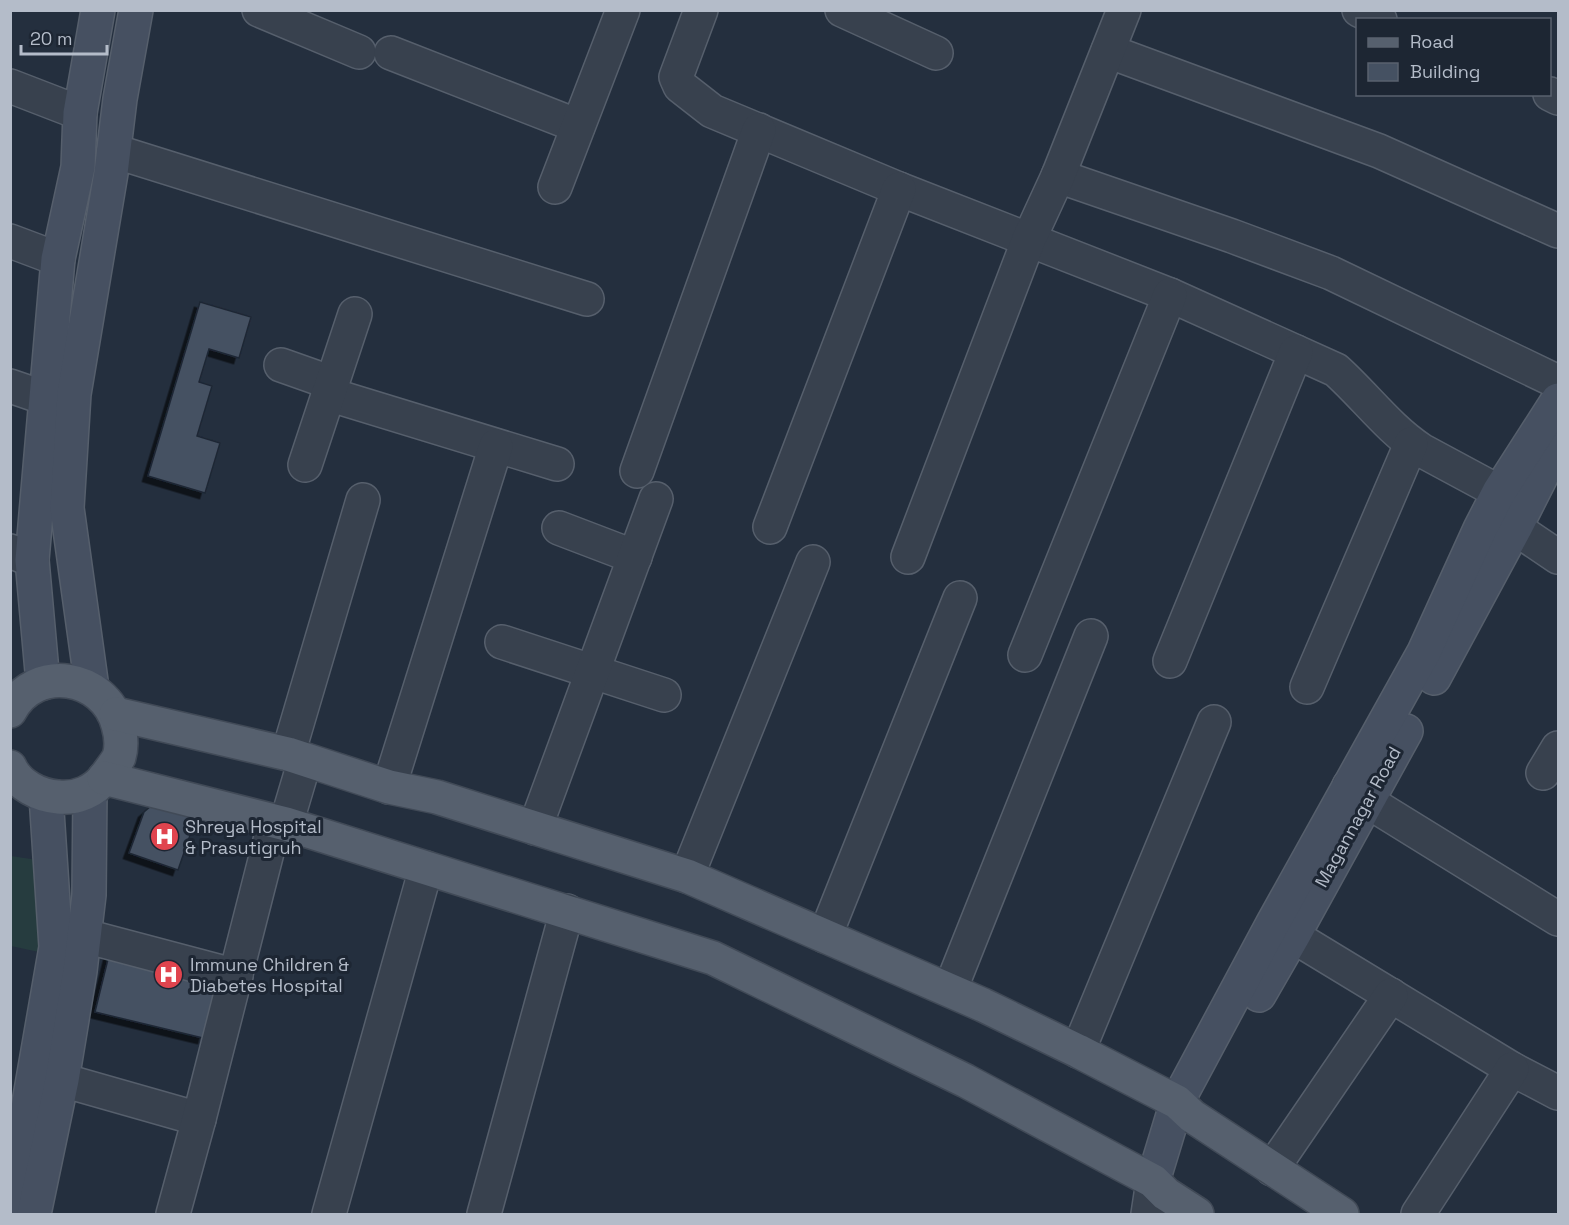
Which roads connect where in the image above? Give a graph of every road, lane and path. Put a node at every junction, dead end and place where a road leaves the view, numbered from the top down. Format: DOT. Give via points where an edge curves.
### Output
graph roads {
  1 [pos="98,10"];
  2 [pos="136,10"];
  3 [pos="260,10"];
  4 [pos="623,10"];
  5 [pos="701,10"];
  6 [pos="842,10"];
  7 [pos="1124,10"];
  8 [pos="1359,10"];
  9 [pos="1376,18"];
  10 [pos="314,21"];
  11 [pos="1108,51"];
  12 [pos="359,52"];
  13 [pos="391,53"];
  14 [pos="936,53"];
  15 [pos="10,86"];
  16 [pos="81,113"];
  17 [pos="578,126"];
  18 [pos="759,130"];
  19 [pos="114,152"];
  20 [pos="1058,176"];
  21 [pos="555,187"];
  22 [pos="899,189"];
  23 [pos="1558,231"];
  24 [pos="1029,239"];
  25 [pos="10,241"];
  26 [pos="58,259"];
  27 [pos="1170,295"];
  28 [pos="587,299"];
  29 [pos="355,314"];
  30 [pos="1296,352"];
  31 [pos="281,365"];
  32 [pos="1558,382"];
  33 [pos="10,386"];
  34 [pos="330,389"];
  35 [pos="45,398"];
  36 [pos="1558,400"];
  37 [pos="1558,443"];
  38 [pos="1411,444"];
  39 [pos="496,446"];
  40 [pos="304,465"];
  41 [pos="557,465"];
  42 [pos="637,471"];
  43 [pos="656,499"];
  44 [pos="363,500"];
  45 [pos="1513,509"];
  46 [pos="770,527"];
  47 [pos="559,528"];
  48 [pos="21,556"];
  49 [pos="635,556"];
  50 [pos="908,557"];
  51 [pos="1558,557"];
  52 [pos="813,562"];
  53 [pos="960,598"];
  54 [pos="1091,636"];
  55 [pos="502,642"];
  56 [pos="1025,655"];
  57 [pos="1170,661"];
  58 [pos="592,672"];
  59 [pos="43,683"];
  60 [pos="1307,687"];
  61 [pos="92,688"];
  62 [pos="664,695"];
  63 [pos="12,704"];
  64 [pos="116,714"];
  65 [pos="1214,722"];
  66 [pos="297,757"];
  67 [pos="25,785"];
  68 [pos="97,785"];
  69 [pos="389,787"];
  70 [pos="1358,794"];
  71 [pos="281,823"];
  72 [pos="535,828"];
  73 [pos="426,868"];
  74 [pos="687,876"];
  75 [pos="567,911"];
  76 [pos="1558,919"];
  77 [pos="85,936"];
  78 [pos="825,936"];
  79 [pos="1293,936"];
  80 [pos="236,976"];
  81 [pos="950,990"];
  82 [pos="1391,995"];
  83 [pos="1078,1051"];
  84 [pos="1512,1069"];
  85 [pos="62,1080"];
  86 [pos="1558,1093"];
  87 [pos="1184,1109"];
  88 [pos="199,1119"];
  89 [pos="1272,1169"];
  90 [pos="1154,1201"];
  91 [pos="10,1212"];
  92 [pos="34,1215"];
  93 [pos="173,1215"];
  94 [pos="329,1215"];
  95 [pos="484,1215"];
  96 [pos="1197,1215"];
  97 [pos="1342,1215"];
  98 [pos="1418,1215"];
  1 -- 16 [label="street"];
  2 -- 19 [label="street"];
  3 -- 10 [label="street"];
  4 -- 17 [label="street"];
  5 -- 18 [label="street" via="676,77 680,86 712,111"];
  6 -- 14 [label="street"];
  7 -- 11 [label="street"];
  8 -- 9 [label="street"];
  10 -- 12 [label="street"];
  11 -- 20 [label="street"];
  11 -- 23 [label="street" via="1379,152"];
  13 -- 17 [label="street"];
  15 -- 16 [label="street"];
  16 -- 26 [label="street" via="78,167"];
  17 -- 21 [label="street"];
  18 -- 22 [label="street"];
  18 -- 42 [label="street"];
  19 -- 28 [label="street"];
  19 -- 61 [label="street" via="74,394 67,508"];
  20 -- 24 [label="street"];
  20 -- 32 [label="street" via="1331,273"];
  22 -- 24 [label="street"];
  22 -- 46 [label="street"];
  24 -- 27 [label="street"];
  24 -- 50 [label="street"];
  25 -- 26 [label="street"];
  26 -- 35 [label="street"];
  27 -- 30 [label="street"];
  27 -- 56 [label="street"];
  29 -- 34 [label="street"];
  30 -- 38 [label="street" via="1336,370"];
  30 -- 57 [label="street"];
  31 -- 34 [label="street"];
  33 -- 35 [label="street"];
  34 -- 39 [label="street"];
  34 -- 40 [label="street"];
  35 -- 48 [label="street"];
  36 -- 45 [label="street, Magannagar Road"];
  37 -- 45 [label="street, Magannagar Road"];
  38 -- 45 [label="street"];
  38 -- 60 [label="street"];
  39 -- 41 [label="street"];
  39 -- 69 [label="street"];
  43 -- 49 [label="street"];
  44 -- 66 [label="street"];
  45 -- 51 [label="street"];
  45 -- 70 [label="street, Magannagar Road" via="1480,529"];
  47 -- 49 [label="street"];
  48 -- 59 [label="street"];
  49 -- 58 [label="street"];
  52 -- 74 [label="street"];
  53 -- 78 [label="street"];
  54 -- 81 [label="street"];
  55 -- 58 [label="street"];
  58 -- 62 [label="street"];
  58 -- 72 [label="street"];
  59 -- 61 [label="main road" via="68,680"];
  59 -- 63 [label="main road"];
  61 -- 64 [label="main road"];
  64 -- 66 [label="main road"];
  64 -- 68 [label="main road" via="121,735 118,757"];
  65 -- 83 [label="street"];
  66 -- 69 [label="main road"];
  66 -- 71 [label="street"];
  67 -- 68 [label="main road" via="69,798"];
  67 -- 91 [label="street" via="56,947"];
  68 -- 71 [label="main road"];
  68 -- 77 [label="street"];
  69 -- 72 [label="main road" via="437,797"];
  70 -- 76 [label="street"];
  70 -- 79 [label="street, Magannagar Road"];
  70 -- 87 [label="street, Magannagar Road"];
  71 -- 73 [label="main road"];
  71 -- 80 [label="street"];
  72 -- 74 [label="main road"];
  73 -- 75 [label="main road"];
  73 -- 94 [label="street"];
  74 -- 78 [label="main road"];
  75 -- 90 [label="main road" via="713,958 966,1081"];
  75 -- 95 [label="street"];
  77 -- 80 [label="street"];
  77 -- 85 [label="street"];
  78 -- 81 [label="main road"];
  79 -- 82 [label="street"];
  79 -- 87 [label="street, Magannagar Road" via="1220,1063"];
  80 -- 88 [label="street"];
  81 -- 83 [label="main road"];
  82 -- 84 [label="street"];
  82 -- 89 [label="street"];
  83 -- 87 [label="main road"];
  84 -- 86 [label="street"];
  84 -- 98 [label="street"];
  85 -- 88 [label="street"];
  85 -- 92 [label="street"];
  87 -- 89 [label="main road"];
  87 -- 90 [label="street"];
  88 -- 93 [label="street"];
  89 -- 97 [label="main road"];
  90 -- 96 [label="main road"];
}
